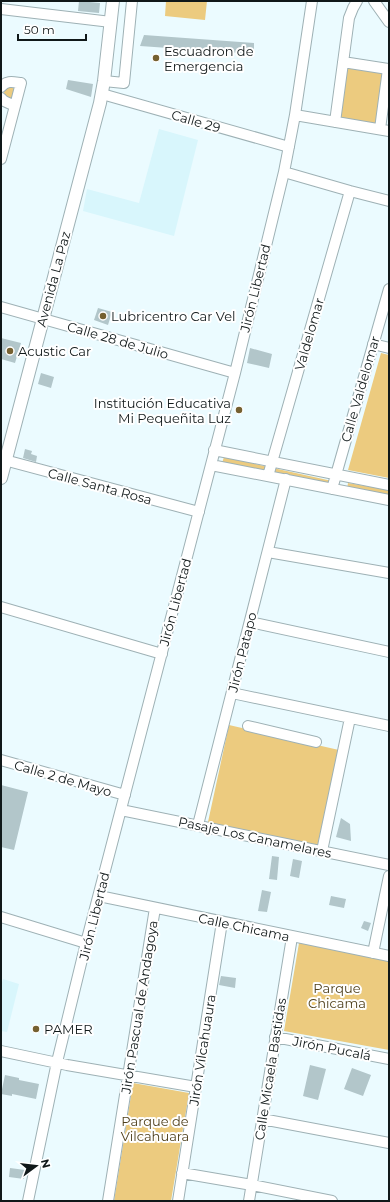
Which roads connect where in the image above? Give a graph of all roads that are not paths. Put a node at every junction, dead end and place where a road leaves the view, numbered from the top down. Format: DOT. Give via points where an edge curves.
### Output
graph roads {
  1 [pos="113,1"];
  2 [pos="132,1"];
  3 [pos="312,1"];
  4 [pos="357,1"];
  5 [pos="374,1"];
  6 [pos="17,6"];
  7 [pos="1,9"];
  8 [pos="111,22"];
  9 [pos="389,22"];
  10 [pos="343,62"];
  11 [pos="104,81"];
  12 [pos="1,87"];
  13 [pos="102,94"];
  14 [pos="1,98"];
  15 [pos="15,106"];
  16 [pos="295,115"];
  17 [pos="334,122"];
  18 [pos="384,130"];
  19 [pos="289,147"];
  20 [pos="1,157"];
  21 [pos="284,172"];
  22 [pos="350,191"];
  23 [pos="389,201"];
  24 [pos="389,289"];
  25 [pos="1,306"];
  26 [pos="42,318"];
  27 [pos="373,344"];
  28 [pos="389,348"];
  29 [pos="235,373"];
  30 [pos="214,450"];
  31 [pos="3,460"];
  32 [pos="273,461"];
  33 [pos="211,465"];
  34 [pos="336,474"];
  35 [pos="268,476"];
  36 [pos="1,478"];
  37 [pos="286,479"];
  38 [pos="389,485"];
  39 [pos="332,489"];
  40 [pos="389,500"];
  41 [pos="199,512"];
  42 [pos="268,552"];
  43 [pos="389,573"];
  44 [pos="1,607"];
  45 [pos="250,622"];
  46 [pos="389,652"];
  47 [pos="162,654"];
  48 [pos="232,693"];
  49 [pos="350,718"];
  50 [pos="248,726"];
  51 [pos="389,726"];
  52 [pos="316,742"];
  53 [pos="1,760"];
  54 [pos="125,796"];
  55 [pos="121,810"];
  56 [pos="198,825"];
  57 [pos="322,851"];
  58 [pos="389,865"];
  59 [pos="389,876"];
  60 [pos="99,896"];
  61 [pos="155,908"];
  62 [pos="1,916"];
  63 [pos="222,922"];
  64 [pos="292,937"];
  65 [pos="86,942"];
  66 [pos="373,953"];
  67 [pos="389,956"];
  68 [pos="275,1037"];
  69 [pos="1,1051"];
  70 [pos="389,1059"];
  71 [pos="57,1062"];
  72 [pos="128,1076"];
  73 [pos="196,1087"];
  74 [pos="262,1118"];
  75 [pos="389,1143"];
  76 [pos="182,1173"];
  77 [pos="252,1185"];
  78 [pos="28,1201"];
  79 [pos="108,1201"];
  80 [pos="178,1201"];
  81 [pos="249,1201"];
  82 [pos="332,1201"];
  1 -- 8 [label="main road, Avenida La Paz"];
  2 -- 11 [label="street" via="124,82"];
  3 -- 16 [label="street, Jirón Libertad"];
  4 -- 10 [label="street" via="349,18"];
  5 -- 9 [label="street"];
  6 -- 7 [label="street"];
  6 -- 8 [label="street"];
  8 -- 11 [label="main road, Avenida La Paz"];
  10 -- 17 [label="street"];
  10 -- 18 [label="street" via="388,69"];
  11 -- 13 [label="main road, Avenida La Paz"];
  12 -- 15 [label="street" via="8,82 21,84"];
  13 -- 19 [label="street, Calle 29"];
  13 -- 26 [label="main road, Avenida La Paz"];
  14 -- 15 [label="street"];
  15 -- 20 [label="street"];
  16 -- 17 [label="street"];
  16 -- 19 [label="street, Jirón Libertad"];
  17 -- 18 [label="street"];
  19 -- 21 [label="street, Jirón Libertad"];
  21 -- 22 [label="street"];
  21 -- 29 [label="street, Jirón Libertad"];
  22 -- 23 [label="street"];
  22 -- 32 [label="street, Valdelomar"];
  24 -- 27 [label="street, Calle Valdelomar"];
  25 -- 26 [label="street, Calle 28 de Julio"];
  26 -- 29 [label="street, Calle 28 de Julio"];
  26 -- 31 [label="main road, Avenida La Paz"];
  27 -- 28 [label="street"];
  27 -- 34 [label="street, Calle Valdelomar"];
  29 -- 30 [label="street, Jirón Libertad"];
  30 -- 32 [label="street"];
  30 -- 33 [label="street, Jirón Libertad"];
  31 -- 36 [label="main road, Avenida La Paz"];
  31 -- 41 [label="street, Calle Santa Rosa"];
  32 -- 34 [label="street"];
  32 -- 35 [label="street, Valdelomar"];
  33 -- 35 [label="street"];
  33 -- 41 [label="street, Jirón Libertad"];
  34 -- 38 [label="street"];
  34 -- 39 [label="street, Calle Valdelomar"];
  35 -- 37 [label="street"];
  37 -- 39 [label="street"];
  37 -- 42 [label="street, Jirón Patapo"];
  39 -- 40 [label="street"];
  41 -- 47 [label="street, Jirón Libertad"];
  42 -- 43 [label="street"];
  42 -- 45 [label="street, Jirón Patapo"];
  44 -- 47 [label="street"];
  45 -- 46 [label="street"];
  45 -- 48 [label="street, Jirón Patapo"];
  47 -- 54 [label="street, Jirón Libertad"];
  48 -- 49 [label="street"];
  48 -- 56 [label="street, Jirón Patapo"];
  49 -- 51 [label="street"];
  49 -- 57 [label="street"];
  50 -- 52 [label="street"];
  53 -- 54 [label="street, Calle 2 de Mayo"];
  54 -- 55 [label="street, Jirón Libertad"];
  55 -- 56 [label="street, Pasaje Los Canamelares"];
  55 -- 60 [label="street, Jirón Libertad"];
  56 -- 57 [label="street, Pasaje Los Canamelares"];
  57 -- 58 [label="street, Pasaje Los Canamelares"];
  59 -- 66 [label="street"];
  60 -- 61 [label="street, Calle Chicama"];
  60 -- 65 [label="street, Jirón Libertad"];
  61 -- 63 [label="street, Calle Chicama"];
  61 -- 72 [label="street, Jirón Pascual de Andagoya"];
  62 -- 65 [label="street"];
  63 -- 64 [label="street, Calle Chicama"];
  63 -- 73 [label="street, Jirón Vilcahuaura"];
  64 -- 66 [label="street, Calle Chicama"];
  64 -- 68 [label="street, Calle Micaela Bastidas"];
  65 -- 71 [label="street, Jirón Libertad"];
  66 -- 67 [label="street, Calle Chicama"];
  68 -- 70 [label="street, Jirón Pucalá"];
  68 -- 74 [label="street, Calle Micaela Bastidas"];
  69 -- 71 [label="street"];
  71 -- 72 [label="street"];
  71 -- 78 [label="street, Jirón Libertad"];
  72 -- 73 [label="street"];
  72 -- 79 [label="street, Jirón Pascual de Andagoya"];
  73 -- 76 [label="street, Jirón Vilcahuaura"];
  74 -- 75 [label="street"];
  74 -- 77 [label="street, Calle Micaela Bastidas"];
  76 -- 77 [label="street"];
  76 -- 80 [label="street, Jirón Vilcahuaura"];
  77 -- 81 [label="street, Calle Micaela Bastidas"];
  77 -- 82 [label="street"];
}
